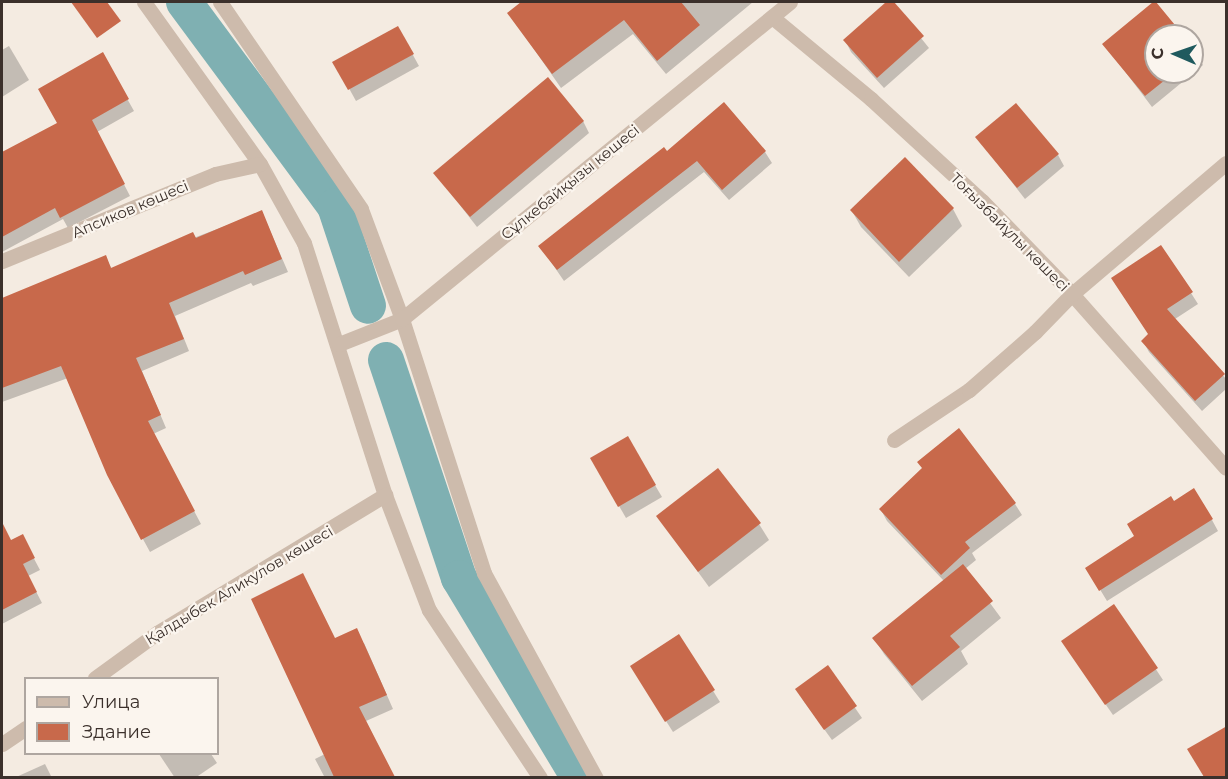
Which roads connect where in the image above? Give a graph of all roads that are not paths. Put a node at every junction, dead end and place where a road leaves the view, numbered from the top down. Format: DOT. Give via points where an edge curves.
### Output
graph roads {
  1 [pos="144,2"];
  2 [pos="220,2"];
  3 [pos="790,2"];
  4 [pos="772,17"];
  5 [pos="1227,163"];
  6 [pos="260,164"];
  7 [pos="2,261"];
  8 [pos="1072,294"];
  9 [pos="402,319"];
  10 [pos="339,344"];
  11 [pos="894,440"];
  12 [pos="1227,468"];
  13 [pos="385,495"];
  14 [pos="96,677"];
  15 [pos="24,729"];
  16 [pos="2,744"];
  17 [pos="540,777"];
  18 [pos="596,777"];
  1 -- 6 [label="street"];
  2 -- 9 [label="street" via="361,208"];
  3 -- 4 [label="street, Сұлкебайқызы көшесі"];
  4 -- 8 [label="street, Тоғызбайұлы көшесі" via="871,99 982,201"];
  4 -- 9 [label="street, Сұлкебайқызы көшесі"];
  5 -- 8 [label="street"];
  6 -- 7 [label="street, Апсиков көшесі" via="214,174"];
  6 -- 10 [label="street" via="304,243"];
  8 -- 11 [label="street" via="969,390"];
  8 -- 12 [label="street, Тоғызбайұлы көшесі"];
  9 -- 10 [label="street, Сұлкебайқызы көшесі"];
  9 -- 18 [label="street" via="484,573"];
  10 -- 13 [label="street"];
  13 -- 14 [label="street, Қалдыбек Аликулов көшесі" via="157,633"];
  13 -- 17 [label="street" via="429,610"];
  15 -- 16 [label="street"];
}
